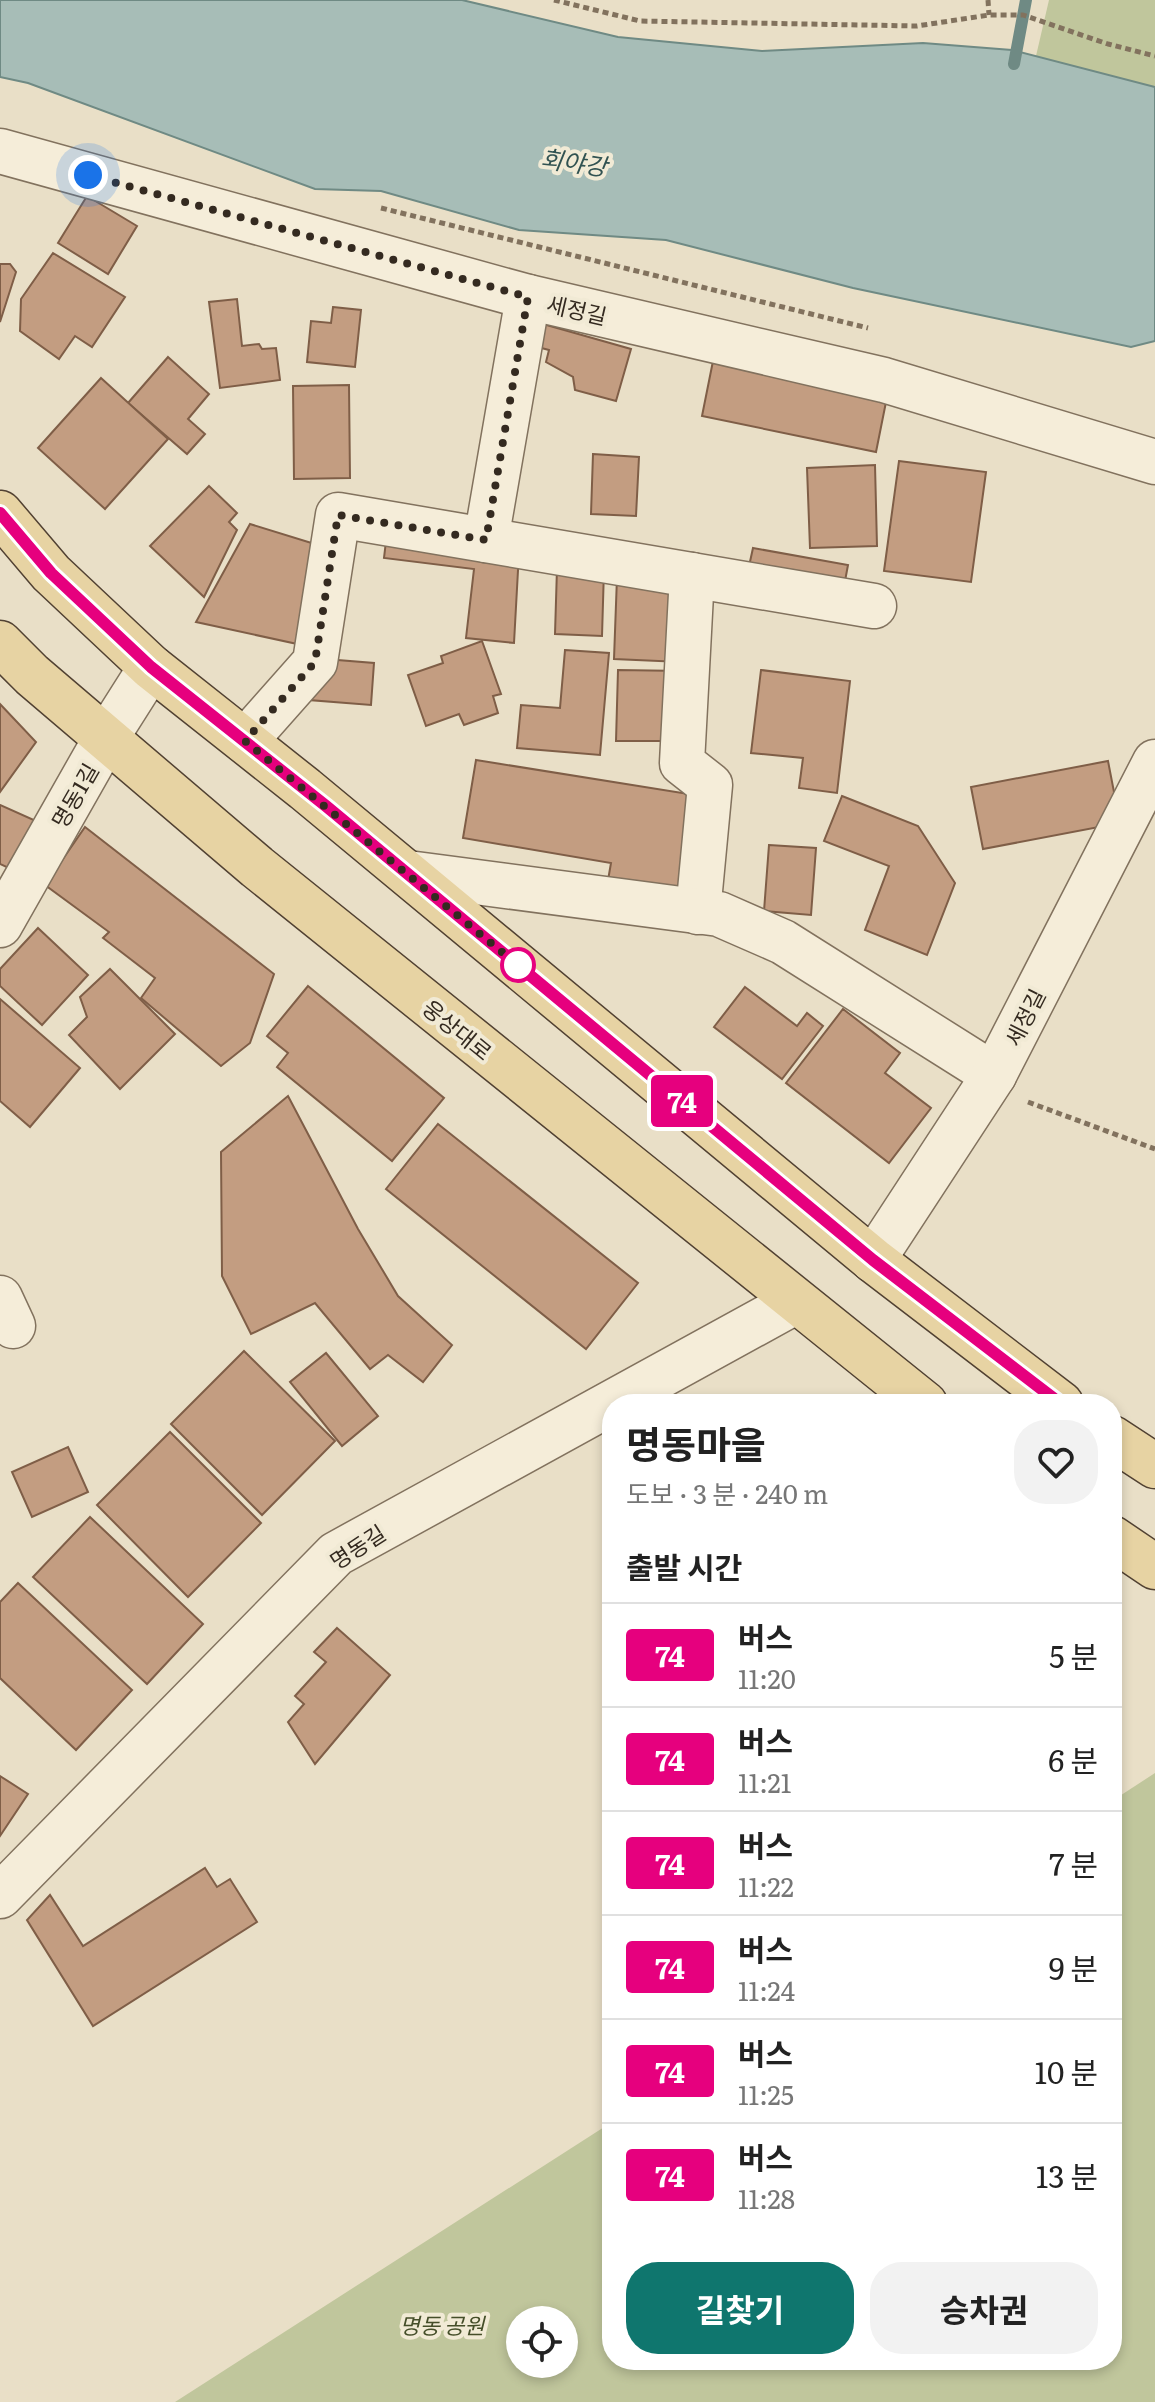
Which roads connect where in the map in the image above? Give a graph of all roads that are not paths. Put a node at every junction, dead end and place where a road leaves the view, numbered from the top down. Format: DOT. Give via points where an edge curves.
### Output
graph roads {
  1 [pos="0,151"];
  2 [pos="528,297"];
  3 [pos="1155,462"];
  4 [pos="0,513"];
  5 [pos="486,540"];
  6 [pos="692,575"];
  7 [pos="874,606"];
  8 [pos="0,643"];
  9 [pos="151,667"];
  10 [pos="106,738"];
  11 [pos="245,741"];
  12 [pos="1155,762"];
  13 [pos="408,873"];
  14 [pos="698,912"];
  15 [pos="0,925"];
  16 [pos="990,1080"];
  17 [pos="873,1260"];
  18 [pos="795,1302"];
  19 [pos="627,1394"];
  20 [pos="912,1394"];
  21 [pos="1048,1394"];
  22 [pos="602,1408"];
  23 [pos="1122,1445"];
  24 [pos="1155,1466"];
  25 [pos="1122,1545"];
  26 [pos="1155,1567"];
  27 [pos="0,1896"];
  1 -- 2 [label="street, 세정길"];
  2 -- 3 [label="street, 세정길" via="884,380"];
  2 -- 5 [label="street"];
  4 -- 9 [label="main road" via="51,573"];
  5 -- 6 [label="street"];
  5 -- 11 [label="street" via="338,515 315,662"];
  6 -- 7 [label="street"];
  6 -- 14 [label="street" via="682,763 710,785"];
  8 -- 10 [label="main road, 웅상대로"];
  9 -- 10 [label="street, 명동1길"];
  9 -- 11 [label="main road"];
  10 -- 15 [label="street, 명동1길"];
  10 -- 18 [label="main road, 웅상대로" via="269,877"];
  11 -- 13 [label="main road"];
  12 -- 16 [label="street, 세정길"];
  13 -- 14 [label="street"];
  13 -- 17 [label="main road"];
  14 -- 16 [label="street" via="719,914 783,942"];
  16 -- 17 [label="street, 세정길"];
  17 -- 21 [label="main road"];
  18 -- 19 [label="street, 명동길"];
  18 -- 20 [label="main road, 웅상대로"];
  22 -- 27 [label="street, 명동길" via="336,1554"];
  23 -- 24 [label="main road"];
  25 -- 26 [label="main road"];
}
